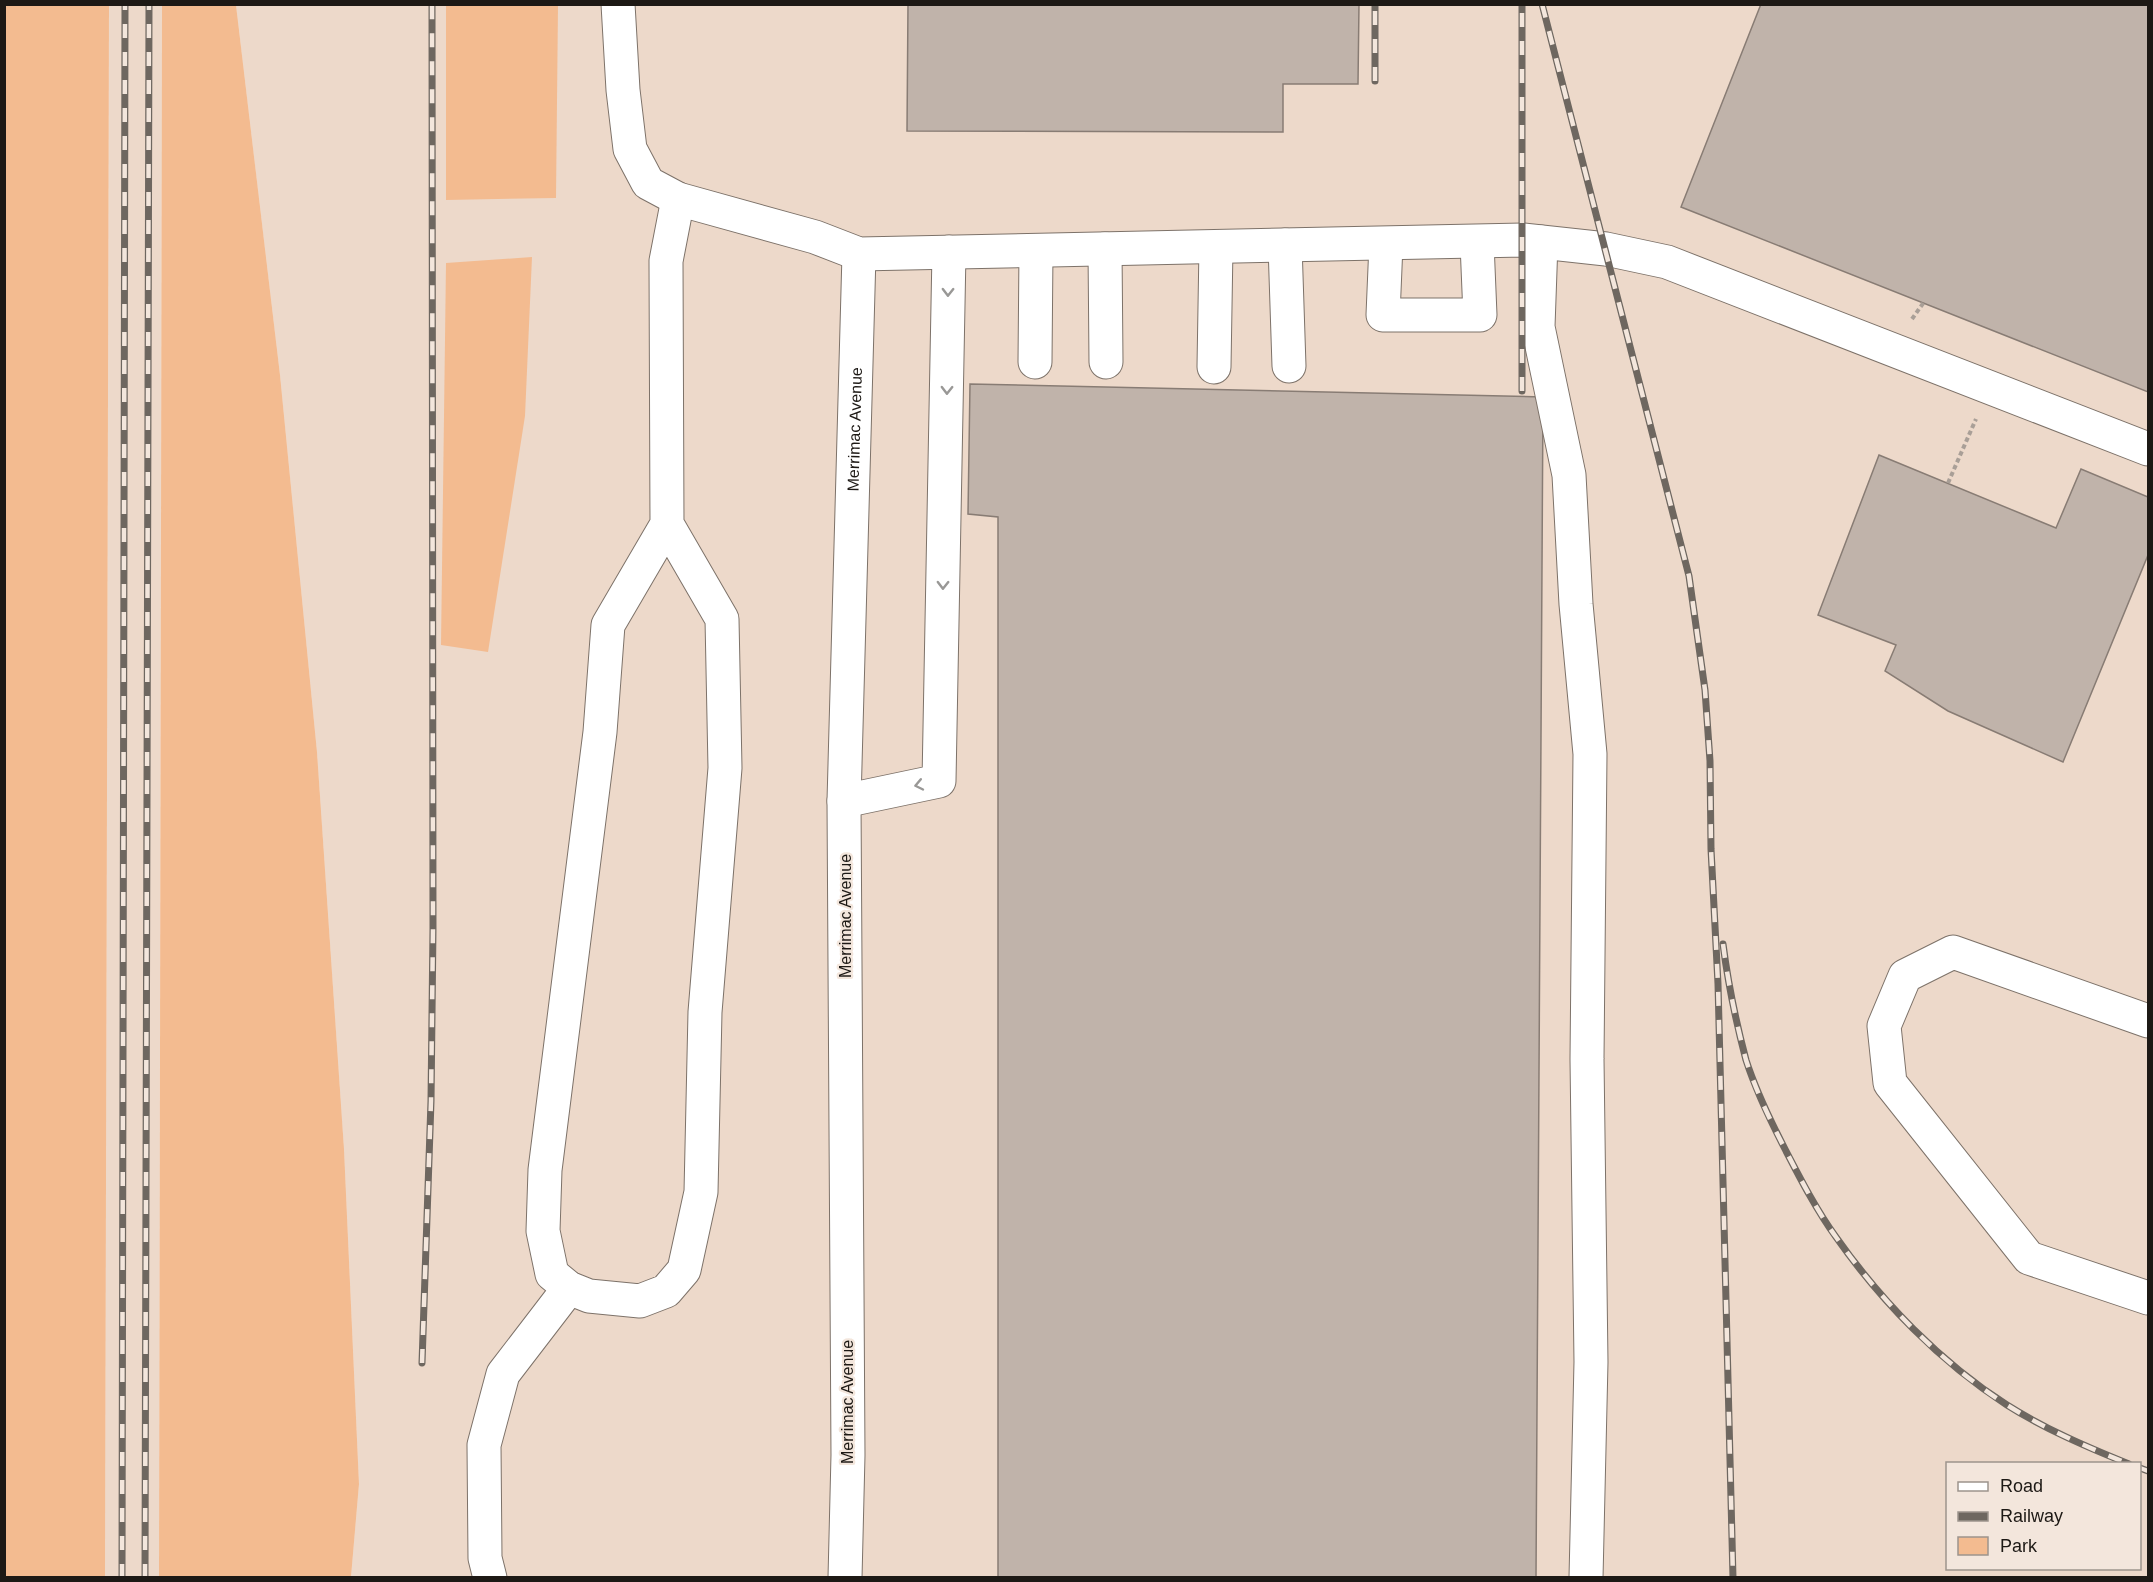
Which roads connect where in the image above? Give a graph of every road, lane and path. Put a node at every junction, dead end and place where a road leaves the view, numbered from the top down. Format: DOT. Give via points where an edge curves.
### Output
graph roads {
  1 [pos="618,4"];
  2 [pos="678,199"];
  3 [pos="1541,242"];
  4 [pos="1477,243"];
  5 [pos="1386,244"];
  6 [pos="1285,245"];
  7 [pos="1216,247"];
  8 [pos="1106,249"];
  9 [pos="1036,251"];
  10 [pos="949,252"];
  11 [pos="859,254"];
  12 [pos="1924,302"];
  13 [pos="1911,321"];
  14 [pos="1035,362"];
  15 [pos="1106,362"];
  16 [pos="1289,366"];
  17 [pos="1214,367"];
  18 [pos="1977,415"];
  19 [pos="2148,449"];
  20 [pos="1948,483"];
  21 [pos="667,524"];
  22 [pos="844,801"];
  23 [pos="2148,1021"];
  24 [pos="568,1288"];
  25 [pos="2148,1298"];
  26 [pos="490,1578"];
  27 [pos="845,1578"];
  28 [pos="1586,1578"];
  1 -- 2 [label="street" via="630,149 648,183"];
  2 -- 11 [label="street" via="815,237"];
  2 -- 21 [label="street" via="666,261"];
  3 -- 4 [label="street"];
  3 -- 19 [label="street" via="1606,249 1667,262"];
  3 -- 28 [label="street" via="1538,327 1569,475 1590,754 1587,1059 1591,1362"];
  4 -- 5 [label="street"];
  4 -- 5 [label="street" via="1480,315 1383,315"];
  5 -- 6 [label="street"];
  6 -- 7 [label="street"];
  6 -- 16 [label="street"];
  7 -- 8 [label="street"];
  7 -- 17 [label="street"];
  8 -- 9 [label="street"];
  8 -- 15 [label="street"];
  9 -- 10 [label="street"];
  9 -- 14 [label="street"];
  10 -- 11 [label="street"];
  10 -- 22 [label="street, one-way" via="939,781"];
  11 -- 22 [label="street, Merrimac Avenue"];
  12 -- 13 [label="path"];
  18 -- 20 [label="path"];
  21 -- 24 [label="street" via="608,625 600,732 545,1170 543,1231 552,1274"];
  21 -- 24 [label="street" via="722,619 725,768 705,1012 700,1192 684,1270 666,1291 640,1301 589,1296"];
  22 -- 27 [label="street, Merrimac Avenue" via="848,1455"];
  23 -- 25 [label="street" via="1953,952 1905,976 1884,1026 1890,1083 2029,1258"];
  24 -- 26 [label="street" via="503,1374 484,1445 485,1558"];
}
